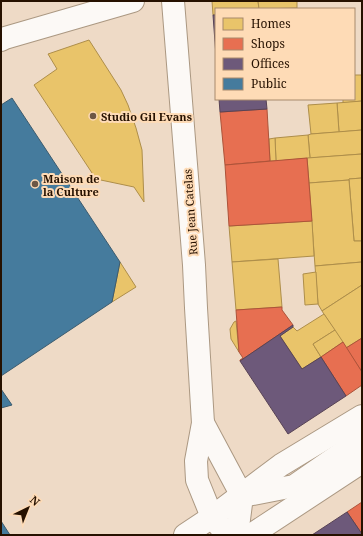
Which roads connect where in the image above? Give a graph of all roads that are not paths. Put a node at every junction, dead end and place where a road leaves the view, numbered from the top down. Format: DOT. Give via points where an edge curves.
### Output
graph roads {
  1 [pos="133,1"];
  2 [pos="173,1"];
  3 [pos="2,37"];
  4 [pos="362,416"];
  5 [pos="203,423"];
  6 [pos="362,439"];
  7 [pos="362,462"];
  8 [pos="242,496"];
  9 [pos="212,517"];
  10 [pos="185,535"];
  11 [pos="227,535"];
  12 [pos="237,535"];
  13 [pos="250,535"];
  1 -- 3 [label="street"];
  2 -- 5 [label="street, Rue Jean Catelas" via="194,264"];
  4 -- 8 [label="street" via="281,465"];
  5 -- 8 [label="street"];
  5 -- 9 [label="street" via="196,461 197,480"];
  6 -- 8 [label="street" via="294,486"];
  7 -- 13 [label="street"];
  8 -- 9 [label="street"];
  8 -- 12 [label="street"];
  9 -- 10 [label="street"];
  9 -- 11 [label="street"];
}
